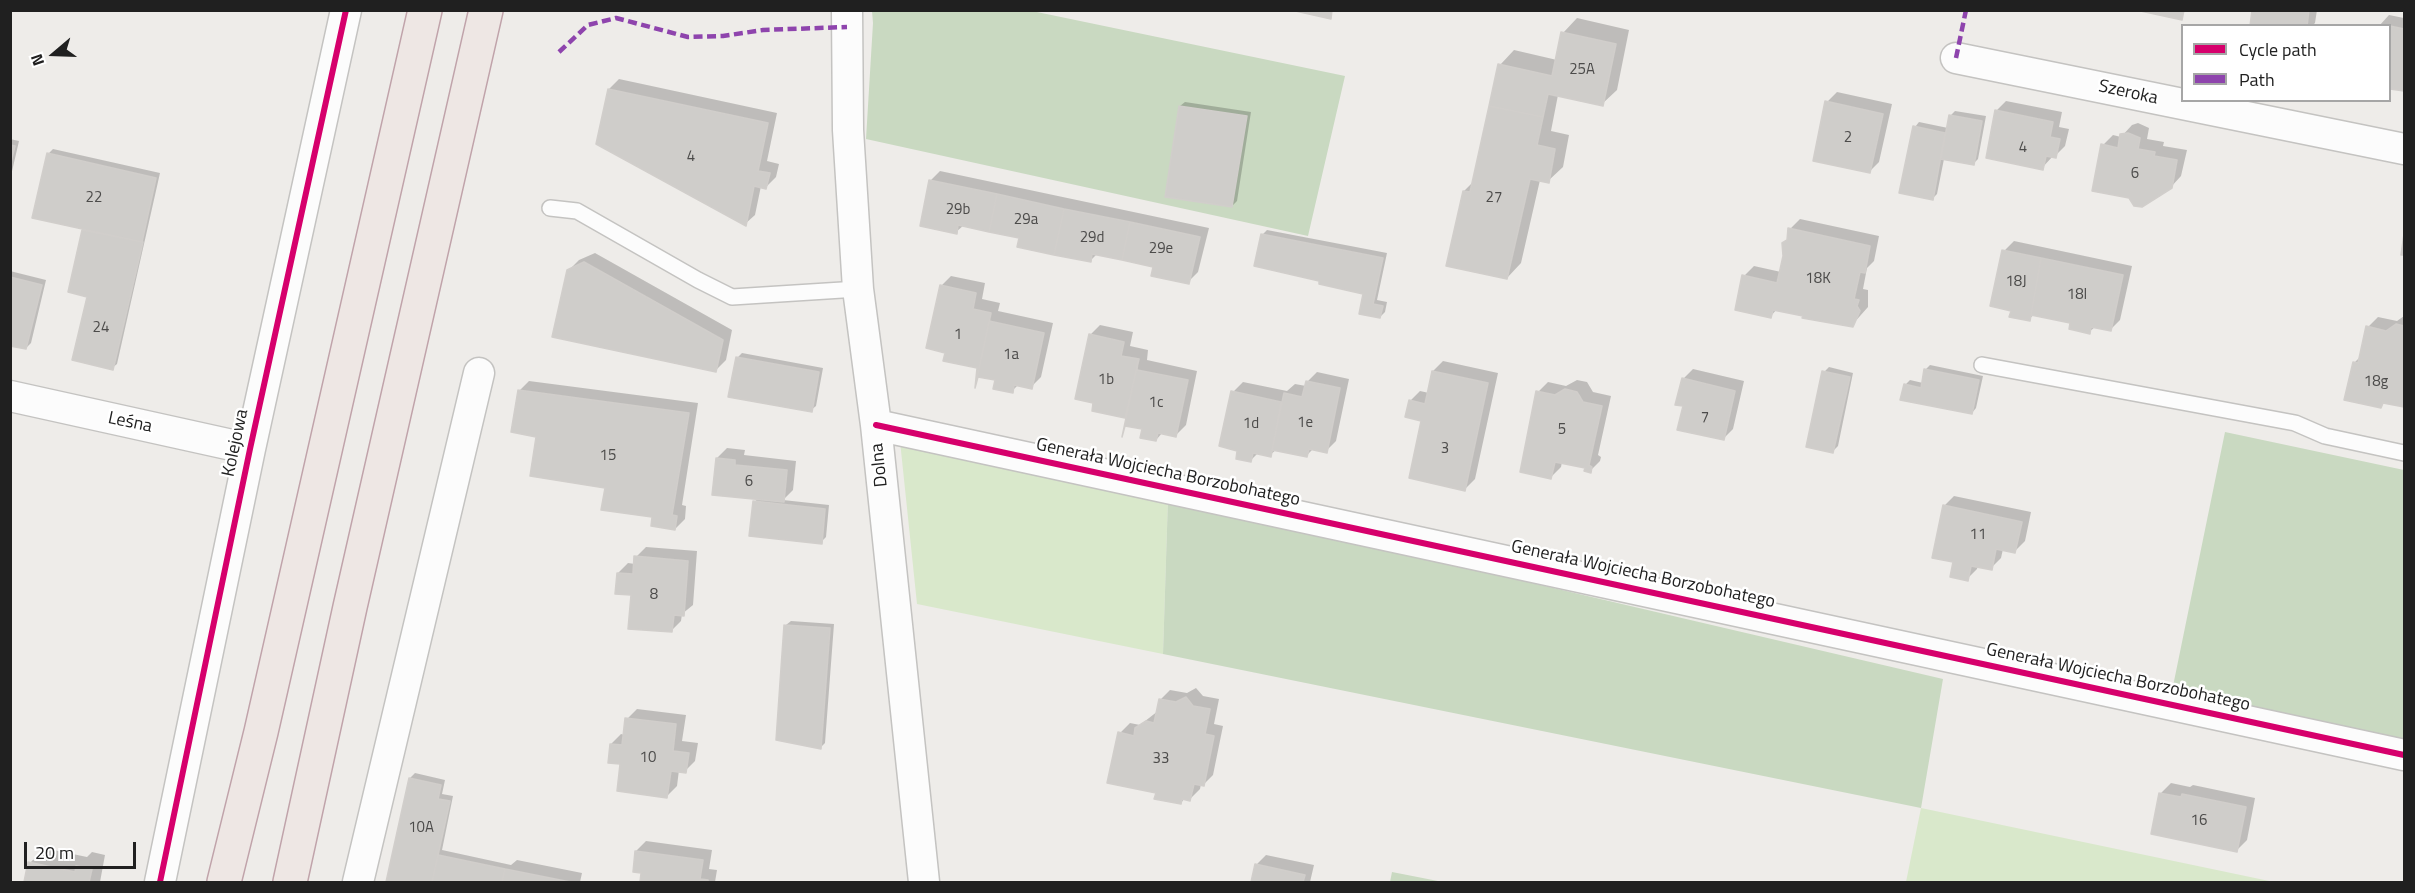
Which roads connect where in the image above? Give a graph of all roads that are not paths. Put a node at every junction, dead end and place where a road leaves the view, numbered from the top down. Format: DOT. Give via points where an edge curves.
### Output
graph roads {
  1 [pos="346,10"];
  2 [pos="425,10"];
  3 [pos="486,10"];
  4 [pos="847,10"];
  5 [pos="1956,58"];
  6 [pos="2404,149"];
  7 [pos="550,208"];
  8 [pos="858,289"];
  9 [pos="1982,365"];
  10 [pos="479,373"];
  11 [pos="10,396"];
  12 [pos="876,425"];
  13 [pos="250,449"];
  14 [pos="2404,453"];
  15 [pos="2404,755"];
  16 [pos="160,882"];
  17 [pos="224,882"];
  18 [pos="290,882"];
  19 [pos="358,882"];
  20 [pos="924,882"];
  1 -- 13 [label="street, Kolejowa"];
  2 -- 17 [label="highway" via="267,709"];
  3 -- 18 [label="highway"];
  4 -- 8 [label="street, Dolna" via="848,130"];
  5 -- 6 [label="street, Szeroka"];
  7 -- 8 [label="lane" via="577,211 732,297"];
  8 -- 12 [label="street, Dolna"];
  9 -- 14 [label="lane" via="2295,423 2325,436"];
  10 -- 19 [label="street"];
  11 -- 13 [label="street, Leśna"];
  12 -- 15 [label="street, Generała Wojciecha Borzobohatego"];
  12 -- 20 [label="street, Dolna"];
  13 -- 16 [label="street, Kolejowa"];
}
